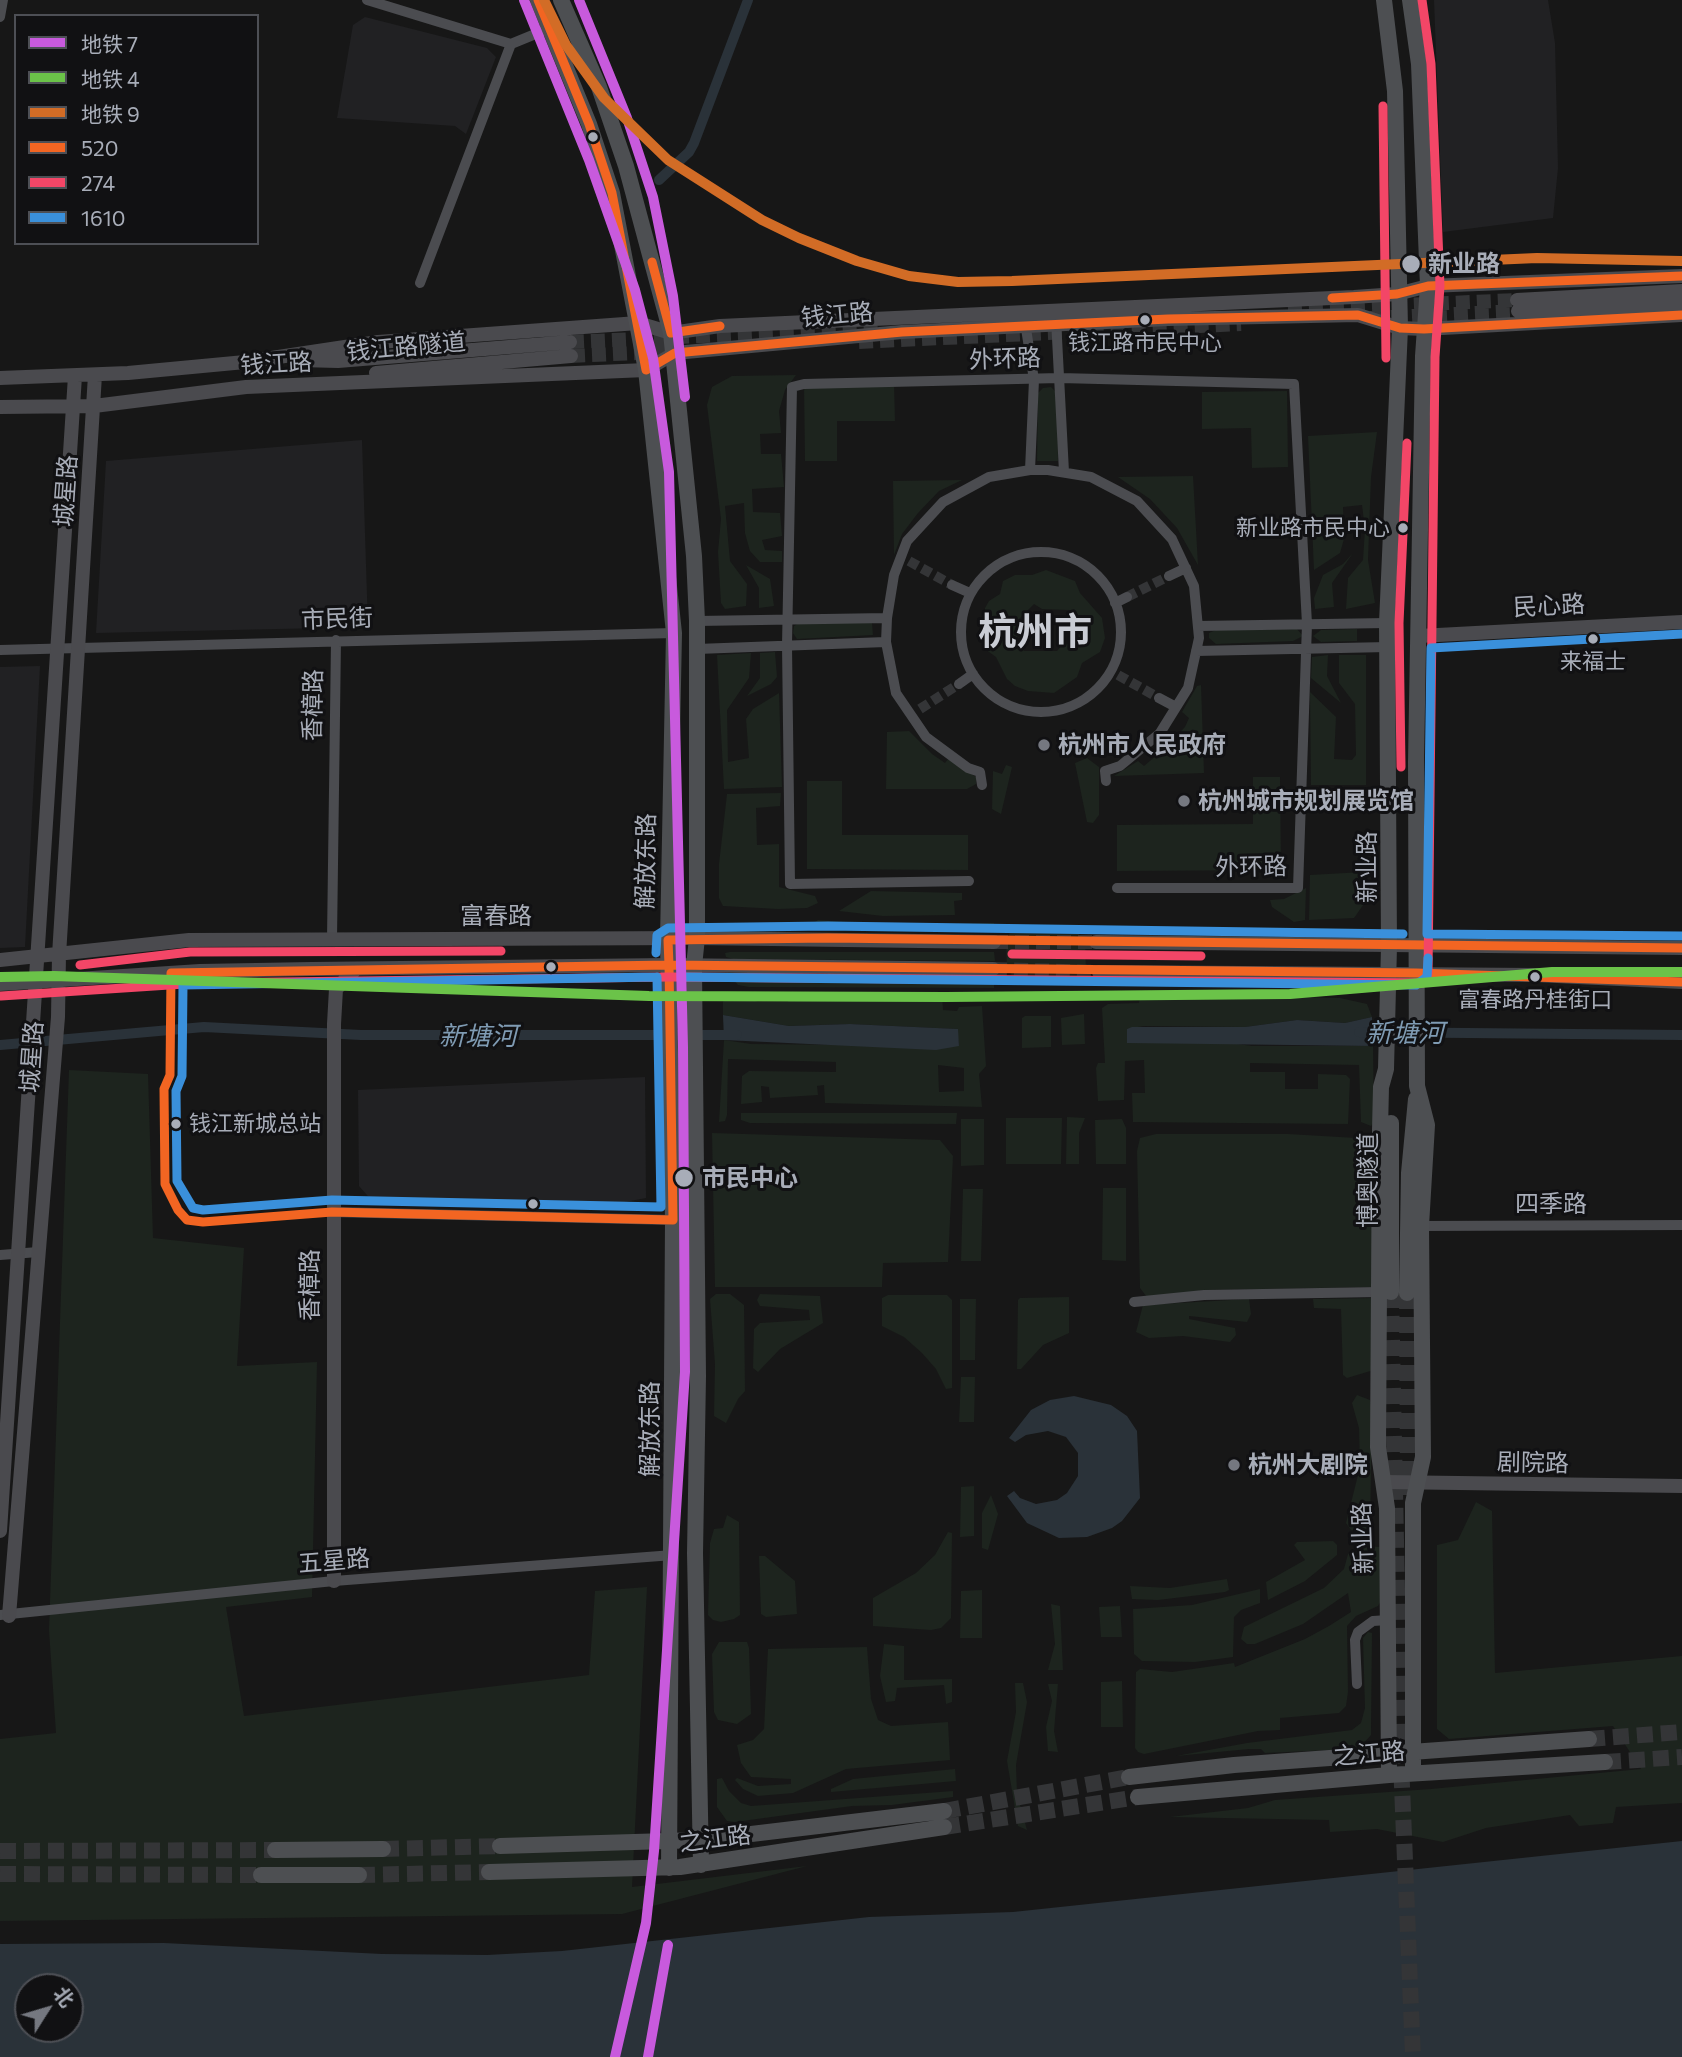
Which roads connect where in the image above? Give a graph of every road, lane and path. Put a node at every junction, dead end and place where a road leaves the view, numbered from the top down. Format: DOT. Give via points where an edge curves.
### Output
graph roads {
  1 [pos="3,0"];
  2 [pos="367,0"];
  3 [pos="538,0"];
  4 [pos="561,0"];
  5 [pos="1384,0"];
  6 [pos="1410,0"];
  7 [pos="0,17"];
  8 [pos="550,28"];
  9 [pos="511,44"];
  10 [pos="1682,276"];
  11 [pos="421,283"];
  12 [pos="1428,286"];
  13 [pos="1682,291"];
  14 [pos="1397,294"];
  15 [pos="1682,301"];
  16 [pos="1024,311"];
  17 [pos="1682,315"];
  18 [pos="1056,318"];
  19 [pos="638,323"];
  20 [pos="1026,326"];
  21 [pos="1400,328"];
  22 [pos="1424,329"];
  23 [pos="671,333"];
  24 [pos="675,354"];
  25 [pos="245,362"];
  26 [pos="646,370"];
  27 [pos="95,374"];
  28 [pos="75,376"];
  29 [pos="0,378"];
  30 [pos="1060,379"];
  31 [pos="1034,380"];
  32 [pos="246,387"];
  33 [pos="94,406"];
  34 [pos="0,407"];
  35 [pos="74,407"];
  36 [pos="1030,470"];
  37 [pos="1064,472"];
  38 [pos="1186,568"];
  39 [pos="1169,576"];
  40 [pos="952,585"];
  41 [pos="970,593"];
  42 [pos="1127,597"];
  43 [pos="1115,603"];
  44 [pos="788,618"];
  45 [pos="887,618"];
  46 [pos="697,621"];
  47 [pos="1682,622"];
  48 [pos="1307,624"];
  49 [pos="1387,624"];
  50 [pos="1198,626"];
  51 [pos="674,633"];
  52 [pos="1419,636"];
  53 [pos="336,640"];
  54 [pos="886,642"];
  55 [pos="787,645"];
  56 [pos="1388,647"];
  57 [pos="78,648"];
  58 [pos="1306,648"];
  59 [pos="56,649"];
  60 [pos="697,649"];
  61 [pos="0,650"];
  62 [pos="1196,651"];
  63 [pos="973,674"];
  64 [pos="959,684"];
  65 [pos="1159,698"];
  66 [pos="1176,707"];
  67 [pos="1106,781"];
  68 [pos="982,785"];
  69 [pos="970,881"];
  70 [pos="1117,888"];
  71 [pos="697,938"];
  72 [pos="332,939"];
  73 [pos="667,940"];
  74 [pos="994,942"];
  75 [pos="1096,942"];
  76 [pos="1389,946"];
  77 [pos="1415,946"];
  78 [pos="1682,947"];
  79 [pos="59,955"];
  80 [pos="37,957"];
  81 [pos="0,960"];
  82 [pos="668,965"];
  83 [pos="694,966"];
  84 [pos="356,969"];
  85 [pos="993,969"];
  86 [pos="312,970"];
  87 [pos="1099,972"];
  88 [pos="1388,973"];
  89 [pos="1416,973"];
  90 [pos="36,980"];
  91 [pos="58,981"];
  92 [pos="1682,982"];
  93 [pos="0,984"];
  94 [pos="335,989"];
  95 [pos="1417,1086"];
  96 [pos="332,1212"];
  97 [pos="673,1220"];
  98 [pos="1682,1224"];
  99 [pos="1421,1226"];
  100 [pos="38,1252"];
  101 [pos="19,1254"];
  102 [pos="0,1255"];
  103 [pos="1392,1292"];
  104 [pos="1134,1302"];
  105 [pos="1384,1482"];
  106 [pos="1417,1483"];
  107 [pos="1682,1486"];
  108 [pos="0,1531"];
  109 [pos="673,1555"];
  110 [pos="334,1581"];
  111 [pos="5,1616"];
  112 [pos="1388,1620"];
  113 [pos="1357,1684"];
  114 [pos="1589,1739"];
  115 [pos="1413,1751"];
  116 [pos="1389,1752"];
  117 [pos="1605,1762"];
  118 [pos="1413,1773"];
  119 [pos="1389,1775"];
  120 [pos="1129,1777"];
  121 [pos="1138,1797"];
  122 [pos="701,1840"];
  123 [pos="671,1841"];
  124 [pos="500,1846"];
  125 [pos="383,1849"];
  126 [pos="275,1850"];
  127 [pos="702,1865"];
  128 [pos="669,1868"];
  129 [pos="489,1872"];
  130 [pos="261,1875"];
  131 [pos="359,1875"];
  1 -- 7 [label="street"];
  2 -- 9 [label="street"];
  3 -- 8 [label="main road, 解放东路"];
  4 -- 23 [label="main road, 解放东路" via="599,87 626,166"];
  5 -- 14 [label="main road, 新业路" via="1395,92"];
  6 -- 12 [label="main road, 新业路" via="1419,64"];
  8 -- 9 [label="street"];
  8 -- 19 [label="main road, 解放东路" via="612,193"];
  9 -- 11 [label="street"];
  10 -- 12 [label="main road, 钱江路"];
  12 -- 14 [label="main road, 钱江路"];
  12 -- 22 [label="main road, 新业路"];
  13 -- 15 [label="main road" via="1517,305"];
  14 -- 18 [label="main road, 钱江路"];
  14 -- 21 [label="main road, 新业路"];
  16 -- 18 [label="main road, 钱江路"];
  16 -- 20 [label="street"];
  16 -- 23 [label="main road, 钱江路" via="720,326"];
  17 -- 22 [label="main road, 钱江路"];
  18 -- 20 [label="main road, 钱江路"];
  18 -- 21 [label="main road, 钱江路" via="1358,315"];
  18 -- 30 [label="street"];
  19 -- 23 [label="main road, 钱江路"];
  19 -- 25 [label="main road, 钱江路" via="379,342"];
  19 -- 26 [label="main road, 解放东路"];
  20 -- 24 [label="main road, 钱江路" via="902,332"];
  20 -- 31 [label="street"];
  21 -- 22 [label="main road, 钱江路"];
  21 -- 49 [label="main road, 新业路"];
  22 -- 52 [label="main road, 新业路"];
  23 -- 24 [label="main road, 解放东路"];
  24 -- 26 [label="main road, 钱江路"];
  24 -- 46 [label="main road, 解放东路"];
  25 -- 27 [label="main road, 钱江路"];
  25 -- 32 [label="main road, 钱江路隧道" via="571,349"];
  26 -- 32 [label="main road, 钱江路"];
  26 -- 51 [label="main road, 解放东路"];
  27 -- 28 [label="main road, 钱江路"];
  27 -- 33 [label="main road, 城星路"];
  28 -- 29 [label="main road, 钱江路"];
  28 -- 35 [label="main road, 城星路"];
  30 -- 31 [label="street, 外环路"];
  30 -- 37 [label="street"];
  30 -- 48 [label="street, 外环路" via="1294,384"];
  31 -- 36 [label="street"];
  31 -- 44 [label="street, 外环路" via="792,387"];
  32 -- 33 [label="main road, 钱江路"];
  33 -- 35 [label="main road, 钱江路"];
  33 -- 57 [label="main road, 城星路"];
  34 -- 35 [label="main road, 钱江路"];
  35 -- 59 [label="main road, 城星路"];
  36 -- 37 [label="street"];
  36 -- 45 [label="street" via="989,477 943,502 907,541 905,559 894,575"];
  37 -- 38 [label="street" via="1091,477 1137,501 1172,539"];
  38 -- 39 [label="street"];
  38 -- 50 [label="street" via="1194,586"];
  40 -- 41 [label="street"];
  41 -- 43 [label="street" via="987,572 1010,558 1036,552 1062,555 1087,566 1106,585"];
  41 -- 63 [label="street" via="961,618 961,644"];
  42 -- 43 [label="street"];
  43 -- 63 [label="street" via="1121,636 1114,673 1083,701 1058,711 1032,713 1006,705 985,691"];
  44 -- 45 [label="street"];
  44 -- 46 [label="street"];
  44 -- 55 [label="street, 外环路"];
  45 -- 54 [label="street"];
  46 -- 60 [label="main road, 解放东路"];
  47 -- 52 [label="main road, 民心路"];
  48 -- 49 [label="street"];
  48 -- 50 [label="street"];
  48 -- 58 [label="street, 外环路"];
  49 -- 56 [label="main road, 新业路"];
  50 -- 62 [label="street"];
  51 -- 53 [label="street, 市民街"];
  51 -- 73 [label="main road, 解放东路"];
  52 -- 77 [label="main road, 新业路"];
  53 -- 57 [label="street, 市民街"];
  53 -- 72 [label="street, 香樟路"];
  54 -- 55 [label="street"];
  54 -- 68 [label="street" via="896,693 916,712 926,737 980,772"];
  55 -- 60 [label="street"];
  55 -- 69 [label="street, 外环路" via="789,884"];
  56 -- 58 [label="street"];
  56 -- 76 [label="main road, 新业路"];
  57 -- 59 [label="street, 市民街"];
  57 -- 79 [label="main road, 城星路"];
  58 -- 62 [label="street"];
  58 -- 70 [label="street, 外环路" via="1298,888"];
  59 -- 61 [label="street, 市民街"];
  59 -- 80 [label="main road, 城星路"];
  60 -- 71 [label="main road, 解放东路"];
  62 -- 66 [label="street" via="1188,688"];
  63 -- 64 [label="street"];
  65 -- 66 [label="street"];
  66 -- 67 [label="street" via="1160,733 1120,766 1105,771"];
  71 -- 73 [label="main road, 富春路"];
  71 -- 74 [label="main road, 富春路"];
  71 -- 83 [label="main road, 解放东路"];
  72 -- 73 [label="main road, 富春路"];
  72 -- 79 [label="main road, 富春路" via="189,940"];
  73 -- 82 [label="main road, 解放东路"];
  75 -- 76 [label="main road"];
  76 -- 77 [label="main road"];
  76 -- 88 [label="main road, 新业路"];
  77 -- 78 [label="main road"];
  77 -- 89 [label="main road, 新业路"];
  79 -- 80 [label="main road, 富春路"];
  79 -- 91 [label="main road, 城星路"];
  80 -- 81 [label="main road, 富春路"];
  80 -- 90 [label="main road, 城星路"];
  82 -- 83 [label="main road, 富春路"];
  82 -- 84 [label="main road, 富春路"];
  82 -- 97 [label="main road, 解放东路"];
  83 -- 85 [label="main road, 富春路"];
  83 -- 122 [label="main road, 解放东路" via="695,1553"];
  84 -- 86 [label="main road, 富春路"];
  84 -- 94 [label="main road"];
  86 -- 91 [label="main road, 富春路" via="200,971"];
  86 -- 94 [label="main road"];
  87 -- 88 [label="main road"];
  88 -- 89 [label="main road"];
  88 -- 103 [label="main road, 新业路" via="1386,1069 1381,1087"];
  89 -- 92 [label="main road"];
  89 -- 95 [label="main road, 新业路"];
  90 -- 91 [label="main road, 富春路"];
  90 -- 93 [label="main road, 富春路"];
  90 -- 101 [label="main road, 城星路"];
  91 -- 100 [label="main road, 城星路"];
  94 -- 96 [label="main road, 香樟路"];
  95 -- 99 [label="main road, 新业路" via="1427,1125"];
  95 -- 103 [label="main road, 博奥隧道"];
  96 -- 97 [label="street"];
  96 -- 110 [label="main road, 香樟路"];
  97 -- 109 [label="main road, 解放东路"];
  98 -- 99 [label="street, 四季路"];
  99 -- 106 [label="main road, 新业路" via="1423,1457"];
  100 -- 101 [label="street"];
  100 -- 111 [label="main road, 城星路"];
  101 -- 102 [label="street"];
  101 -- 108 [label="main road, 城星路"];
  103 -- 104 [label="street" via="1204,1295"];
  103 -- 105 [label="main road, 新业路" via="1378,1447"];
  105 -- 106 [label="main road, 剧院路"];
  105 -- 112 [label="main road, 新业路"];
  106 -- 107 [label="main road, 剧院路"];
  106 -- 115 [label="main road, 新业路" via="1413,1503"];
  109 -- 110 [label="street, 五星路"];
  109 -- 123 [label="main road, 解放东路"];
  110 -- 111 [label="street, 五星路"];
  112 -- 113 [label="street" via="1373,1622 1358,1632"];
  112 -- 116 [label="main road, 新业路"];
  114 -- 115 [label="main road, 之江路"];
  115 -- 116 [label="main road, 之江路"];
  115 -- 118 [label="main road, 新业路"];
  116 -- 119 [label="main road, 新业路"];
  116 -- 120 [label="main road, 之江路"];
  117 -- 118 [label="main road, 之江路"];
  118 -- 119 [label="main road, 之江路"];
  119 -- 121 [label="main road, 之江路"];
  122 -- 123 [label="main road, 之江路"];
  122 -- 127 [label="main road, 解放东路"];
  122 -- 127 [label="main road, 之江路" via="944,1819"];
  123 -- 124 [label="main road, 之江路"];
  123 -- 128 [label="main road, 解放东路"];
  125 -- 126 [label="main road"];
  127 -- 128 [label="main road, 之江路"];
  128 -- 129 [label="main road, 之江路"];
  130 -- 131 [label="main road"];
}
